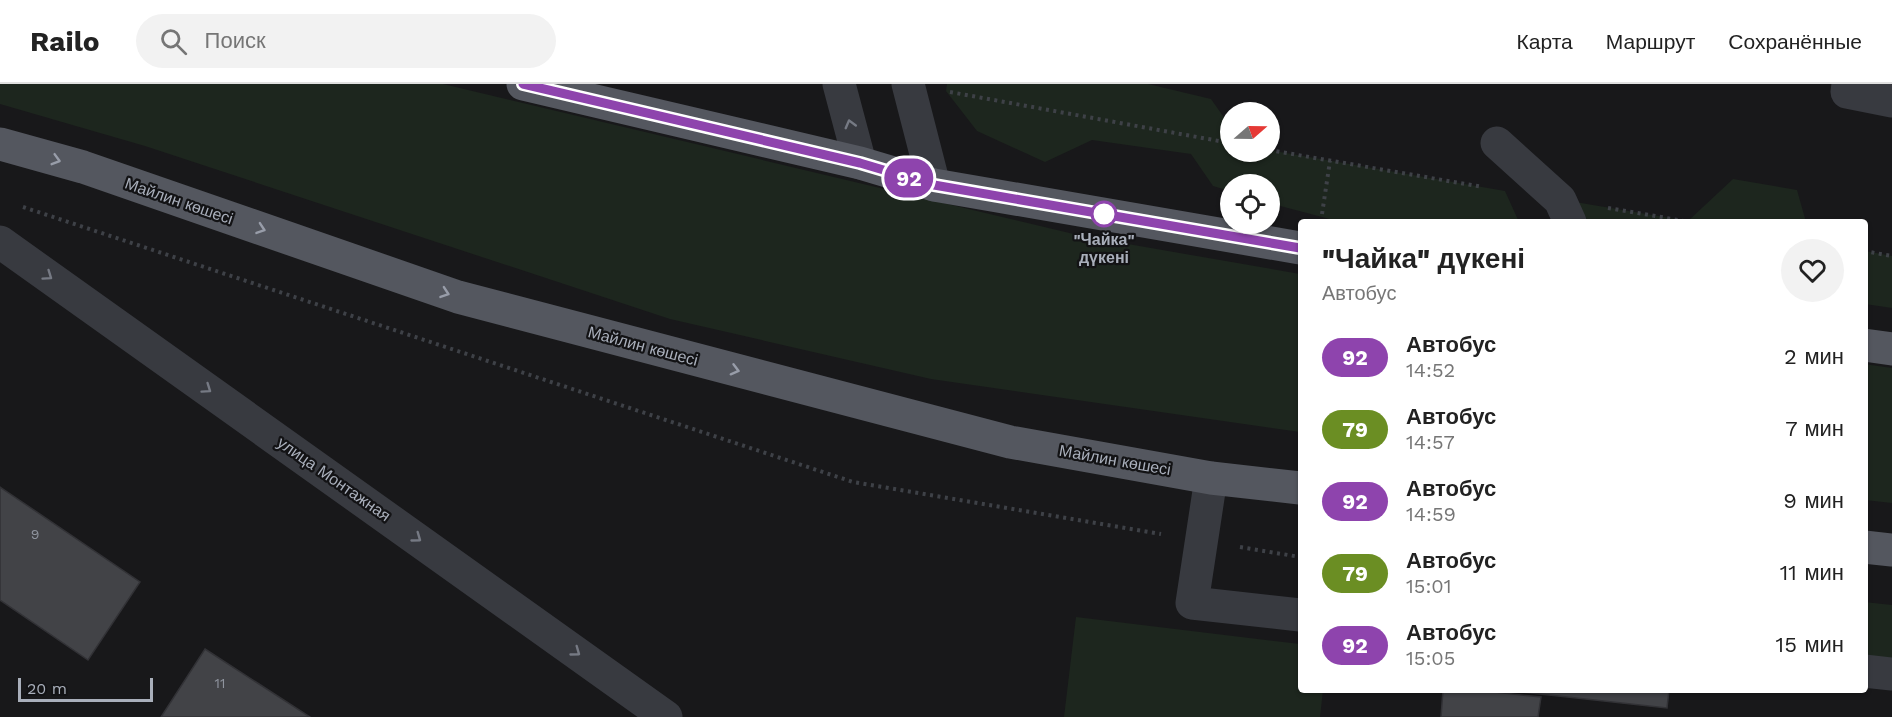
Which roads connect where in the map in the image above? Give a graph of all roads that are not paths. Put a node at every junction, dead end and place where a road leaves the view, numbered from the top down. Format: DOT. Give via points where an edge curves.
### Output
graph roads {
  1 [pos="523,84"];
  2 [pos="839,84"];
  3 [pos="908,84"];
  4 [pos="1848,84"];
  5 [pos="1892,101"];
  6 [pos="1497,143"];
  7 [pos="0,144"];
  8 [pos="860,163"];
  9 [pos="934,185"];
  10 [pos="1565,211"];
  11 [pos="0,242"];
  12 [pos="1298,248"];
  13 [pos="1868,346"];
  14 [pos="1892,349"];
  15 [pos="1211,477"];
  16 [pos="1298,488"];
  17 [pos="1868,547"];
  18 [pos="1892,550"];
  19 [pos="1298,615"];
  20 [pos="1868,671"];
  21 [pos="1892,674"];
  22 [pos="666,717"];
  1 -- 8 [label="main road"];
  8 -- 2 [label="street, one-way"];
  3 -- 9 [label="street"];
  4 -- 5 [label="street" via="1846,92"];
  6 -- 10 [label="street"];
  7 -- 15 [label="main road, Майлин көшесі, one-way" via="82,167 458,297 1010,442"];
  8 -- 9 [label="main road"];
  9 -- 12 [label="main road"];
  11 -- 22 [label="street, улица Монтажная, one-way"];
  13 -- 14 [label="main road"];
  15 -- 16 [label="main road, Майлин көшесі"];
  15 -- 19 [label="street" via="1192,603"];
  17 -- 18 [label="main road"];
  20 -- 21 [label="street"];
}
